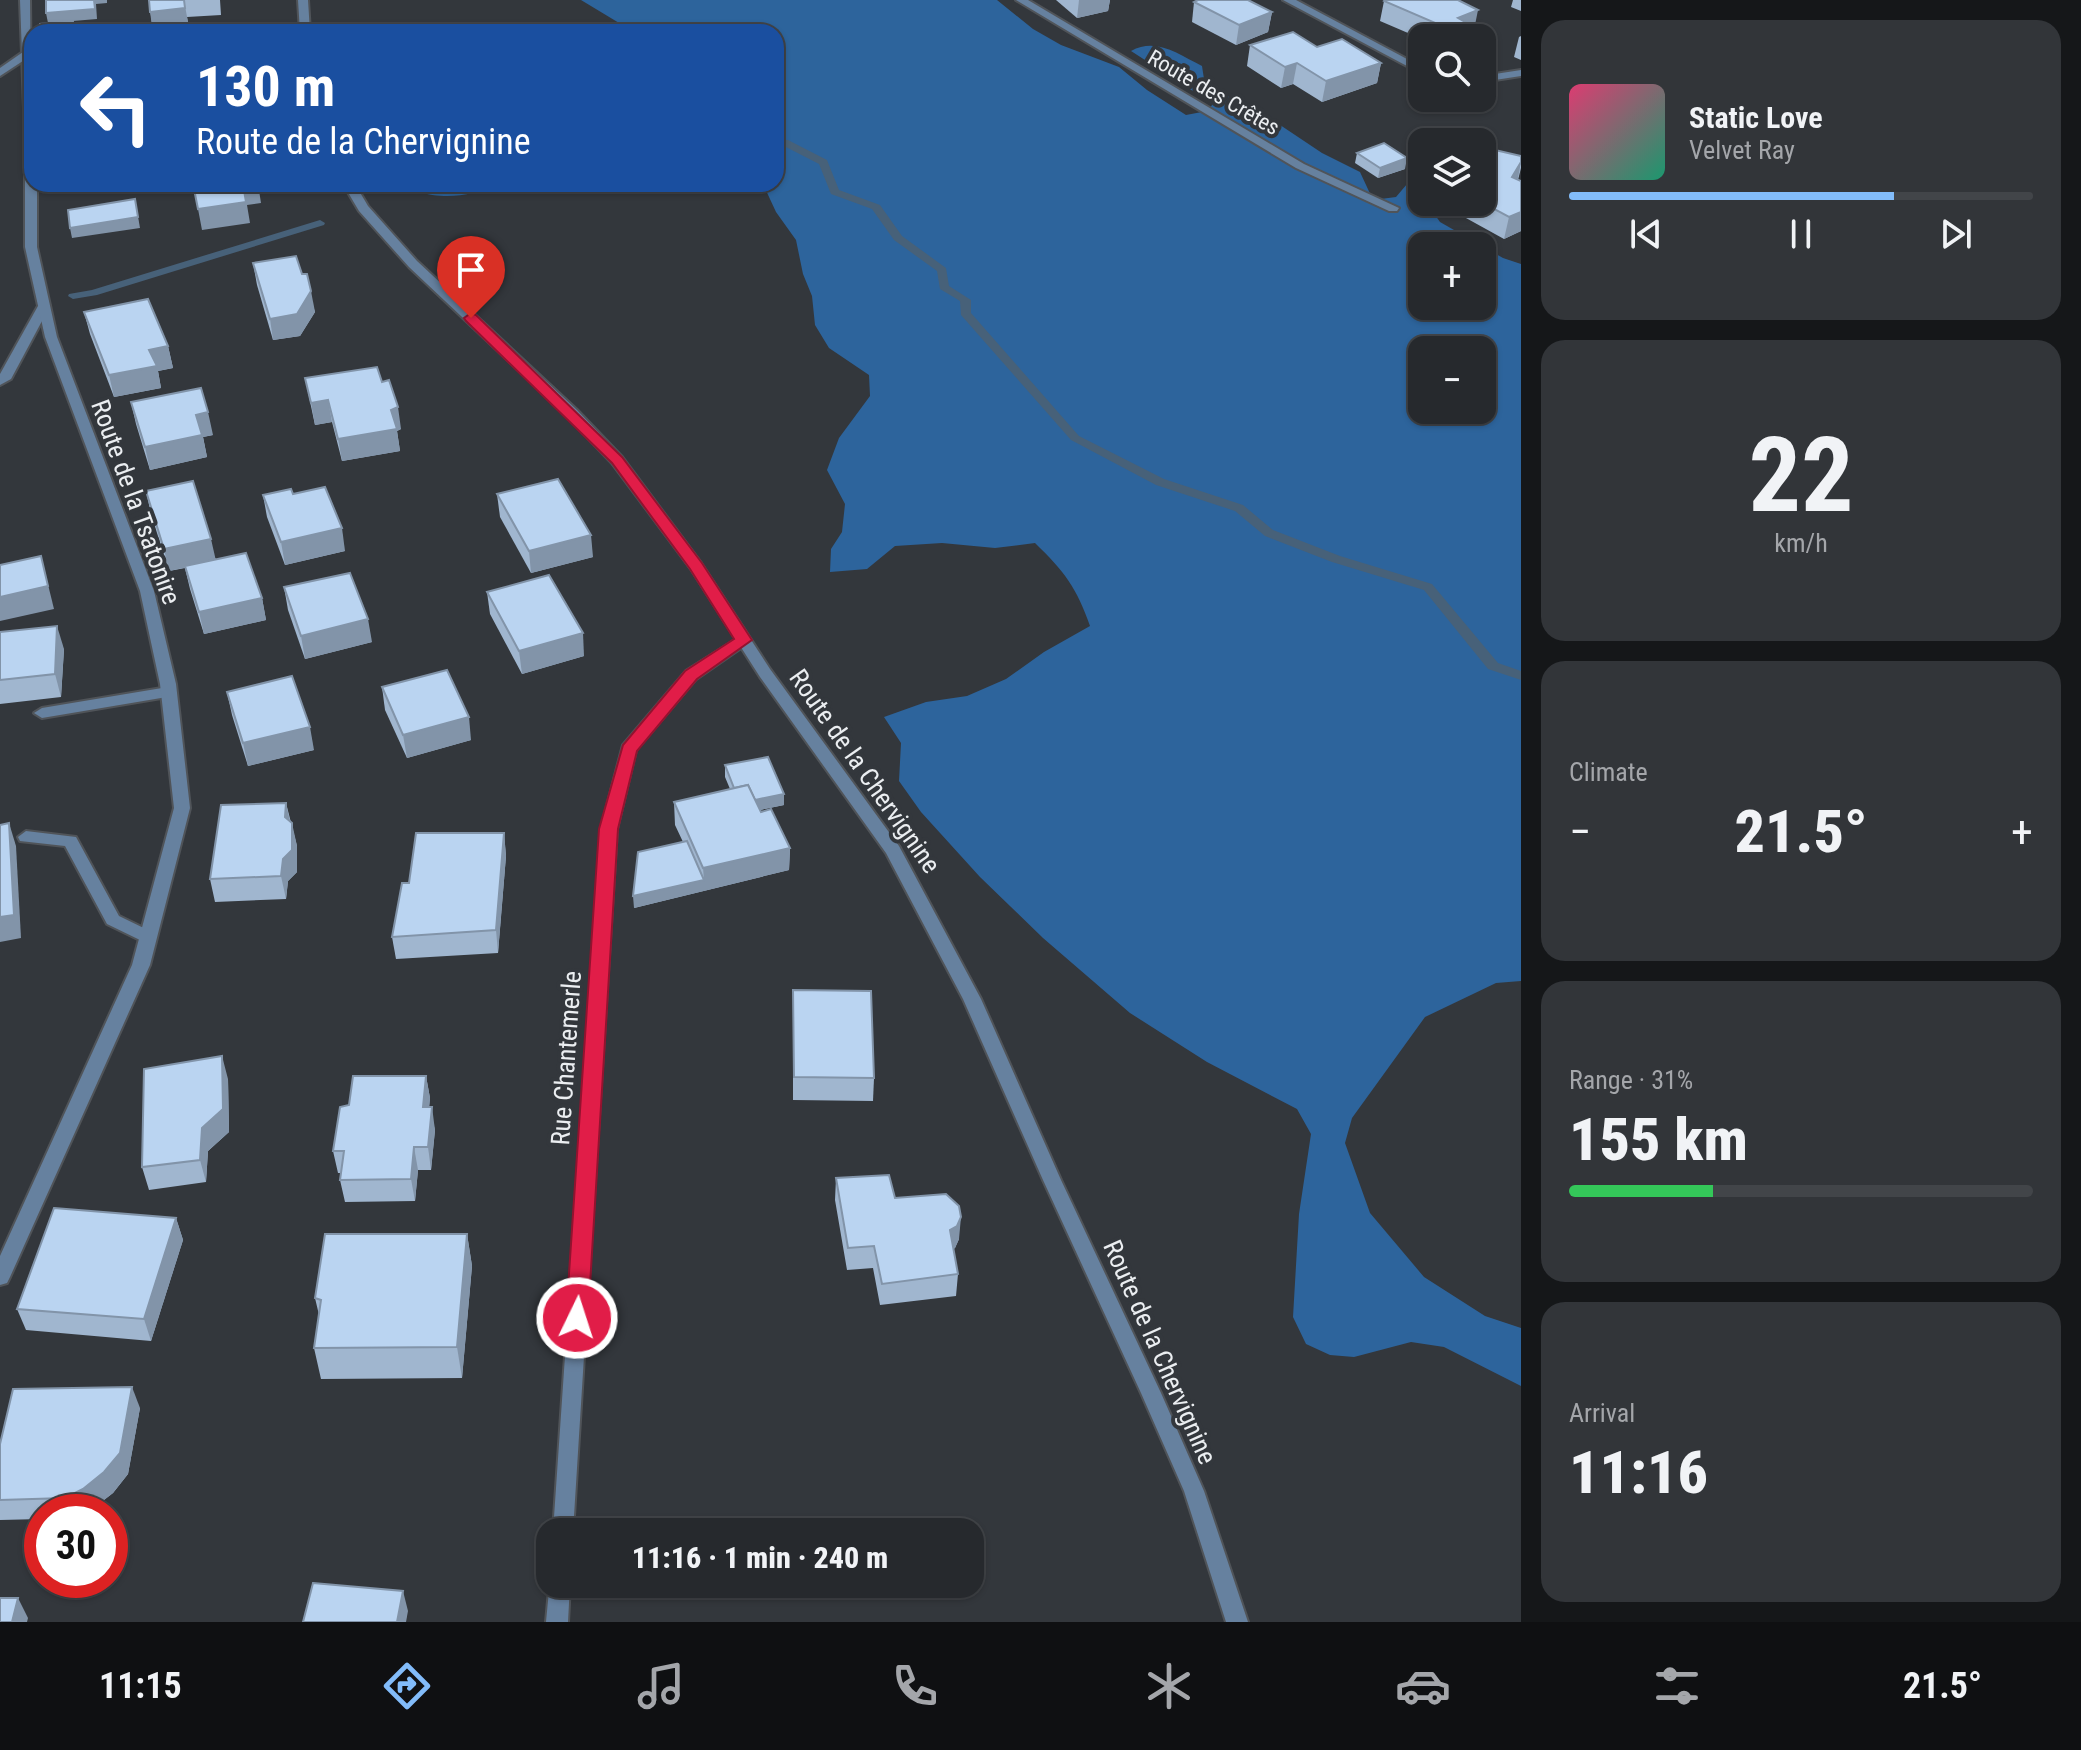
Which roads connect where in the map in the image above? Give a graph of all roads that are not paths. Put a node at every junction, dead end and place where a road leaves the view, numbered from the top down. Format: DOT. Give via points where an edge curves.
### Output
graph roads {
  1 [pos="25,0"];
  2 [pos="303,0"];
  3 [pos="1021,0"];
  4 [pos="1288,0"];
  5 [pos="26,24"];
  6 [pos="304,24"];
  7 [pos="24,56"];
  8 [pos="1408,64"];
  9 [pos="0,73"];
  10 [pos="1521,73"];
  11 [pos="1496,77"];
  12 [pos="31,192"];
  13 [pos="354,192"];
  14 [pos="1393,208"];
  15 [pos="44,306"];
  16 [pos="0,381"];
  17 [pos="743,640"];
  18 [pos="168,692"];
  19 [pos="42,713"];
  20 [pos="26,837"];
  21 [pos="148,937"];
  22 [pos="0,1277"];
  23 [pos="564,1518"];
  24 [pos="558,1598"];
  25 [pos="557,1622"];
  26 [pos="1237,1622"];
  1 -- 5 [label="street, Route de la Tsatonire"];
  2 -- 6 [label="street"];
  3 -- 14 [label="street, Route des Crêtes" via="1300,166"];
  4 -- 8 [label="street"];
  7 -- 9 [label="street"];
  10 -- 11 [label="street"];
  12 -- 15 [label="street, Route de la Tsatonire" via="31,247"];
  13 -- 17 [label="street, Route de la Chervignine" via="413,264 617,460"];
  15 -- 16 [label="street"];
  15 -- 18 [label="street, Route de la Tsatonire" via="147,591"];
  17 -- 23 [label="street, Rue Chantemerle" via="691,675 629,749 609,829"];
  17 -- 26 [label="street, Route de la Chervignine" via="893,850 961,975 1194,1491"];
  18 -- 19 [label="street"];
  18 -- 21 [label="street, Route de la Tsatonire" via="182,808"];
  20 -- 21 [label="street" via="70,841 113,920"];
  21 -- 22 [label="street, Route de la Tsatonire" via="141,965"];
  24 -- 25 [label="street"];
}
